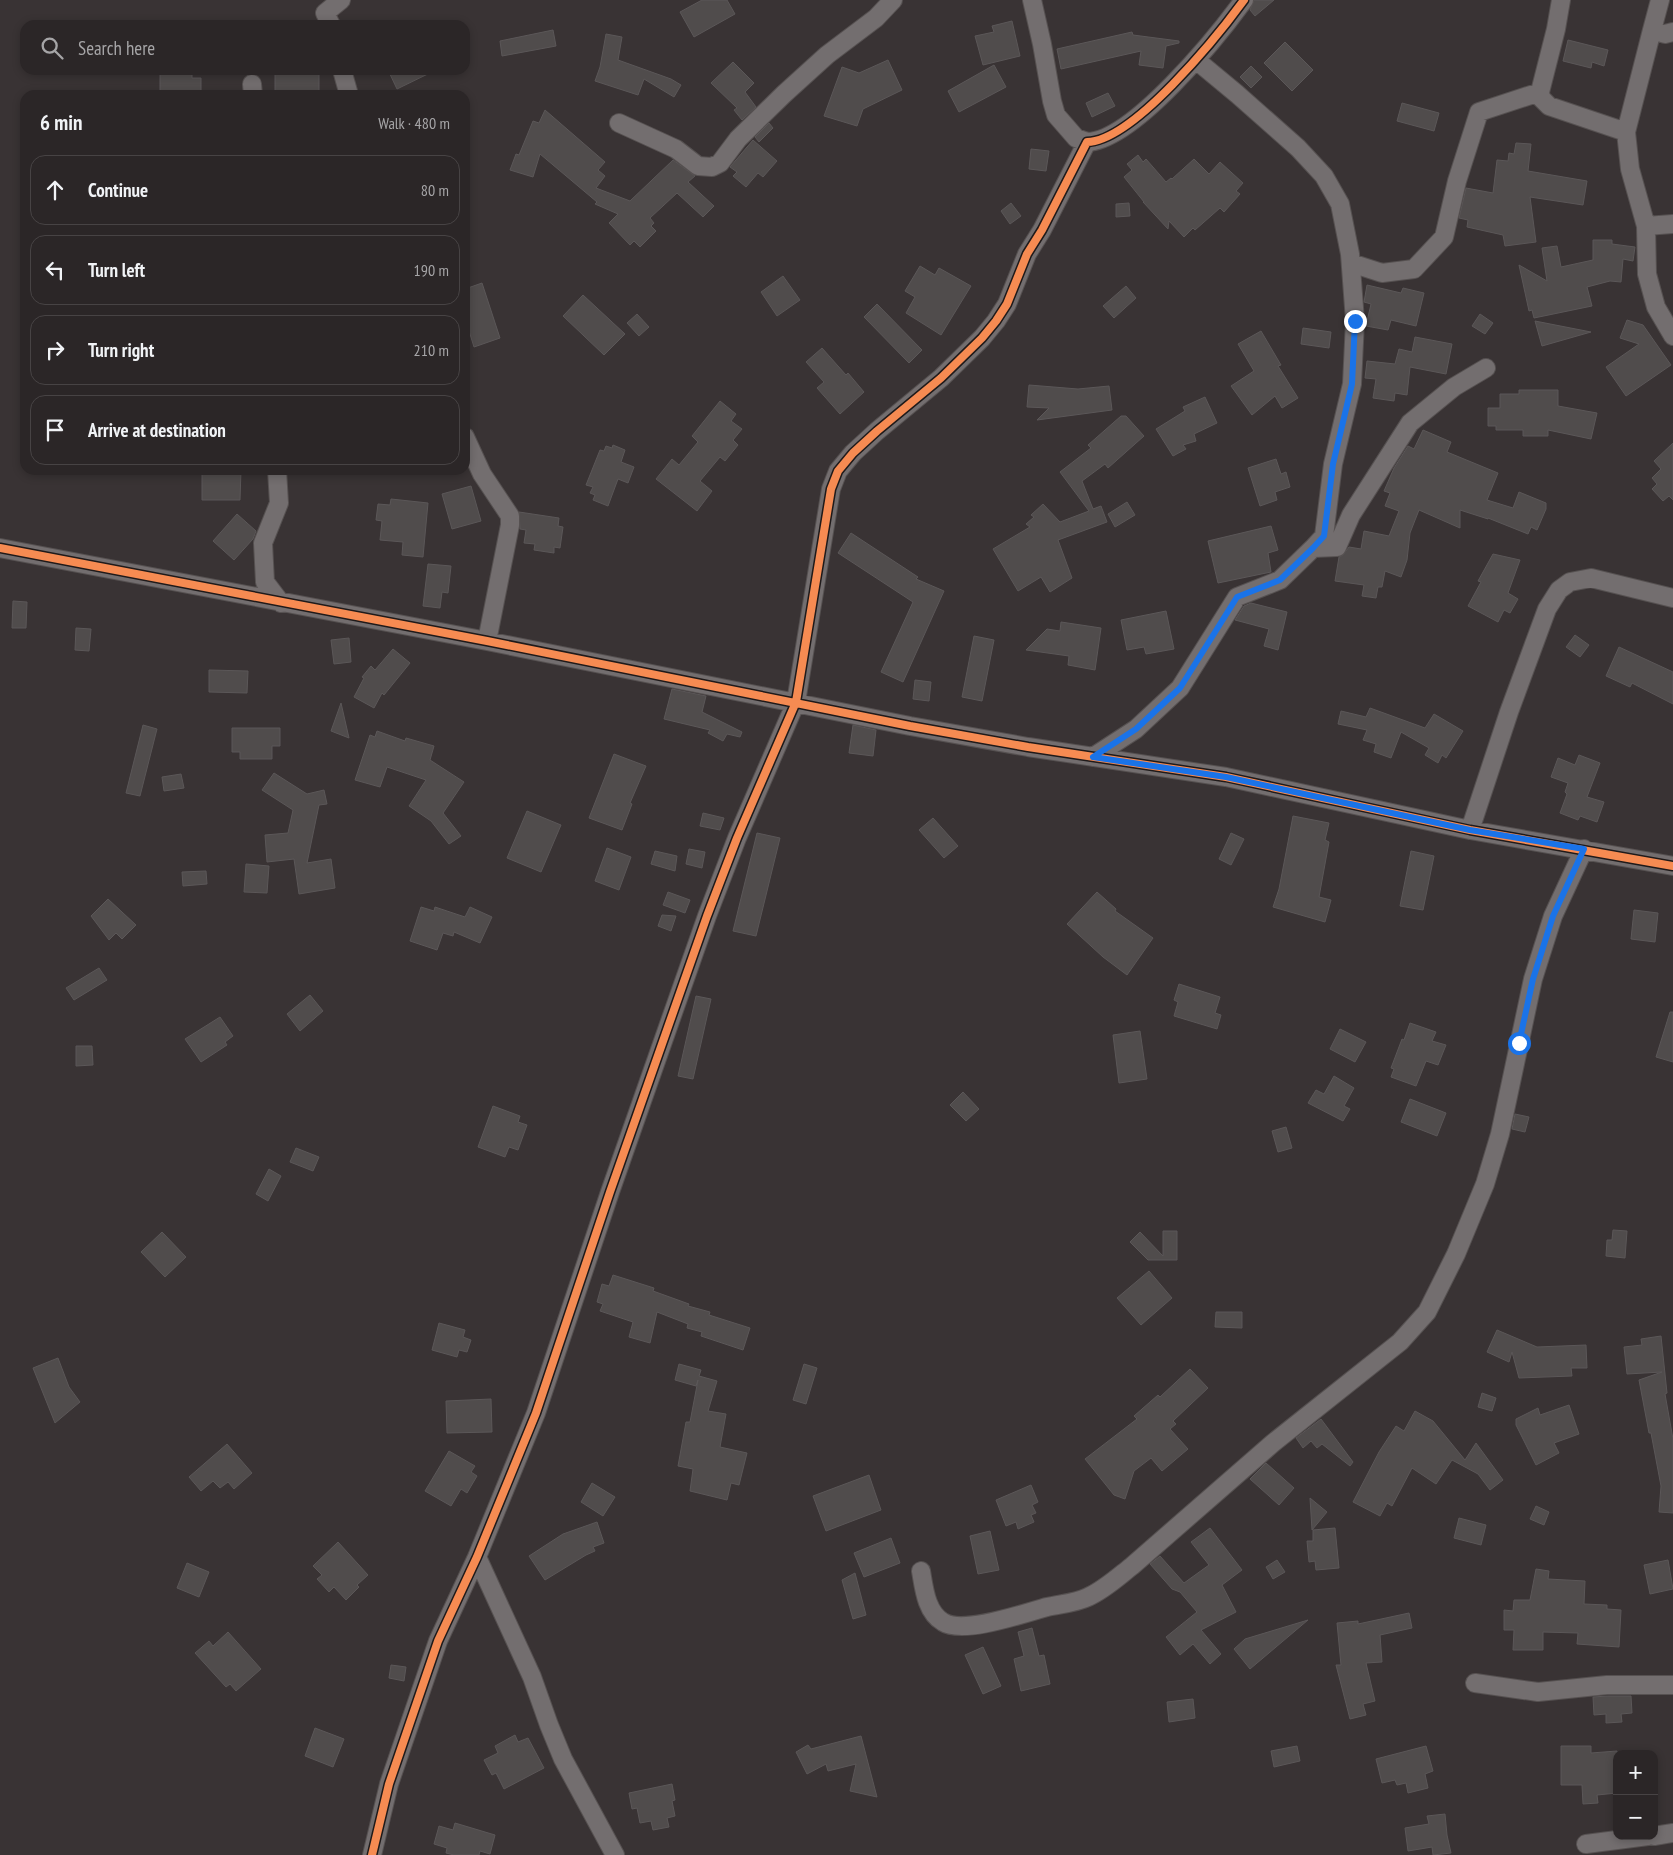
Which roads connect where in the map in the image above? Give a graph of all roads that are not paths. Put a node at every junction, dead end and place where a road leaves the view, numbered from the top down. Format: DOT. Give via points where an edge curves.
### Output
graph roads {
  1 [pos="342,0"];
  2 [pos="894,0"];
  3 [pos="1032,0"];
  4 [pos="1244,0"];
  5 [pos="1561,0"];
  6 [pos="1660,0"];
  7 [pos="328,20"];
  8 [pos="1652,30"];
  9 [pos="1673,32"];
  10 [pos="1196,60"];
  11 [pos="343,75"];
  12 [pos="348,90"];
  13 [pos="1540,92"];
  14 [pos="619,123"];
  15 [pos="1626,132"];
  16 [pos="1087,142"];
  17 [pos="1673,224"];
  18 [pos="1646,226"];
  19 [pos="1351,263"];
  20 [pos="1673,336"];
  21 [pos="1486,368"];
  22 [pos="470,447"];
  23 [pos="277,475"];
  24 [pos="0,548"];
  25 [pos="1313,548"];
  26 [pos="1673,598"];
  27 [pos="281,603"];
  28 [pos="487,641"];
  29 [pos="796,702"];
  30 [pos="1093,757"];
  31 [pos="1470,830"];
  32 [pos="1584,849"];
  33 [pos="1673,866"];
  34 [pos="478,1558"];
  35 [pos="921,1571"];
  36 [pos="1475,1683"];
  37 [pos="1673,1685"];
  38 [pos="1673,1833"];
  39 [pos="1658,1835"];
  40 [pos="1617,1840"];
  41 [pos="1586,1844"];
  42 [pos="372,1855"];
  43 [pos="615,1855"];
  1 -- 7 [label="street" via="325,14"];
  2 -- 14 [label="street" via="784,94 738,138 720,163 712,167 698,166 676,149"];
  3 -- 16 [label="street" via="1056,115 1076,138"];
  4 -- 10 [label="street"];
  5 -- 13 [label="street"];
  6 -- 8 [label="street"];
  8 -- 9 [label="street" via="1665,34"];
  8 -- 15 [label="street"];
  10 -- 16 [label="street" via="1140,115 1112,135 1097,142"];
  10 -- 19 [label="street" via="1276,128 1324,176 1340,204"];
  11 -- 12 [label="street"];
  13 -- 15 [label="street" via="1549,106"];
  13 -- 19 [label="street" via="1479,112 1457,181 1444,237 1414,269 1382,273"];
  15 -- 18 [label="street" via="1630,169"];
  16 -- 29 [label="street" via="1027,254 996,321 941,378 877,430 838,471 831,490"];
  17 -- 18 [label="street"];
  18 -- 20 [label="street" via="1652,291 1656,307"];
  19 -- 25 [label="street" via="1355,321 1352,384 1333,464 1324,536"];
  21 -- 25 [label="street" via="1454,387 1410,423 1351,515 1336,547"];
  22 -- 28 [label="street" via="482,474 510,516"];
  23 -- 27 [label="street" via="279,503 263,543 265,582"];
  24 -- 27 [label="street"];
  25 -- 30 [label="street" via="1280,580 1237,597 1180,688 1136,729"];
  26 -- 31 [label="street" via="1591,578 1570,582 1559,590 1547,609"];
  27 -- 28 [label="street"];
  28 -- 29 [label="street"];
  29 -- 30 [label="street" via="910,726"];
  29 -- 34 [label="street" via="707,916 536,1413"];
  30 -- 31 [label="street" via="1226,777"];
  31 -- 32 [label="street"];
  32 -- 33 [label="street"];
  32 -- 35 [label="street" via="1553,916 1533,979 1500,1134 1485,1184 1427,1312 1400,1342 1273,1443 1125,1572 1088,1597 1009,1618 952,1626 942,1622 928,1605"];
  34 -- 42 [label="street" via="438,1640 389,1784"];
  34 -- 43 [label="street" via="532,1677 563,1759"];
  36 -- 37 [label="street" via="1538,1692"];
  38 -- 39 [label="street"];
  40 -- 41 [label="street"];
}
